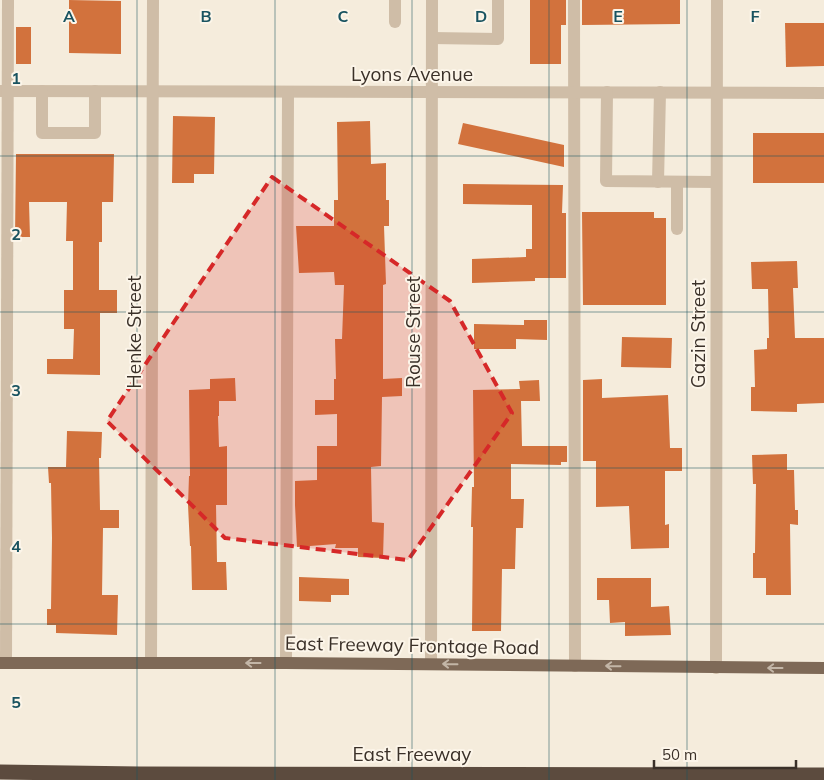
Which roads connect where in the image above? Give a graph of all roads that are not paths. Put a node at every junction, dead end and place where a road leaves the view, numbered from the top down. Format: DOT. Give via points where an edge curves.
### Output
graph roads {
  1 [pos="8,0"];
  2 [pos="153,0"];
  3 [pos="395,0"];
  4 [pos="432,0"];
  5 [pos="498,0"];
  6 [pos="574,0"];
  7 [pos="717,0"];
  8 [pos="395,22"];
  9 [pos="432,38"];
  10 [pos="4,91"];
  11 [pos="42,91"];
  12 [pos="95,91"];
  13 [pos="153,92"];
  14 [pos="288,92"];
  15 [pos="574,92"];
  16 [pos="607,92"];
  17 [pos="660,92"];
  18 [pos="717,92"];
  19 [pos="432,93"];
  20 [pos="824,93"];
  21 [pos="658,182"];
  22 [pos="677,182"];
  23 [pos="716,182"];
  24 [pos="677,229"];
  25 [pos="3,663"];
  26 [pos="151,663"];
  27 [pos="286,663"];
  28 [pos="431,664"];
  29 [pos="574,666"];
  30 [pos="716,668"];
  31 [pos="824,668"];
  32 [pos="0,772"];
  33 [pos="824,775"];
  1 -- 10 [label="street"];
  2 -- 13 [label="street, Henke Street"];
  3 -- 8 [label="street"];
  4 -- 9 [label="street, Rouse Street"];
  5 -- 9 [label="street" via="498,39"];
  6 -- 15 [label="street"];
  7 -- 18 [label="street, Gazin Street"];
  9 -- 19 [label="street, Rouse Street"];
  10 -- 11 [label="street, Lyons Avenue"];
  10 -- 25 [label="street"];
  11 -- 12 [label="street, Lyons Avenue"];
  11 -- 12 [label="street" via="42,133 95,133"];
  12 -- 13 [label="street, Lyons Avenue"];
  13 -- 14 [label="street, Lyons Avenue"];
  13 -- 26 [label="street, Henke Street"];
  14 -- 19 [label="street, Lyons Avenue"];
  14 -- 27 [label="street"];
  15 -- 16 [label="street, Lyons Avenue"];
  15 -- 19 [label="street, Lyons Avenue"];
  15 -- 29 [label="street"];
  16 -- 17 [label="street, Lyons Avenue"];
  16 -- 21 [label="street" via="606,181"];
  17 -- 18 [label="street, Lyons Avenue"];
  17 -- 21 [label="street"];
  18 -- 20 [label="street, Lyons Avenue"];
  18 -- 23 [label="street, Gazin Street"];
  19 -- 28 [label="street, Rouse Street"];
  21 -- 22 [label="street"];
  22 -- 23 [label="street"];
  22 -- 24 [label="street"];
  23 -- 30 [label="street, Gazin Street"];
  25 -- 26 [label="main road, East Freeway Frontage Road"];
  27 -- 26 [label="main road, East Freeway Frontage Road, one-way"];
  27 -- 28 [label="main road, East Freeway Frontage Road"];
  29 -- 28 [label="main road, East Freeway Frontage Road, one-way"];
  30 -- 29 [label="main road, East Freeway Frontage Road, one-way"];
  31 -- 30 [label="main road, East Freeway Frontage Road, one-way"];
  32 -- 33 [label="highway, East Freeway"];
}
